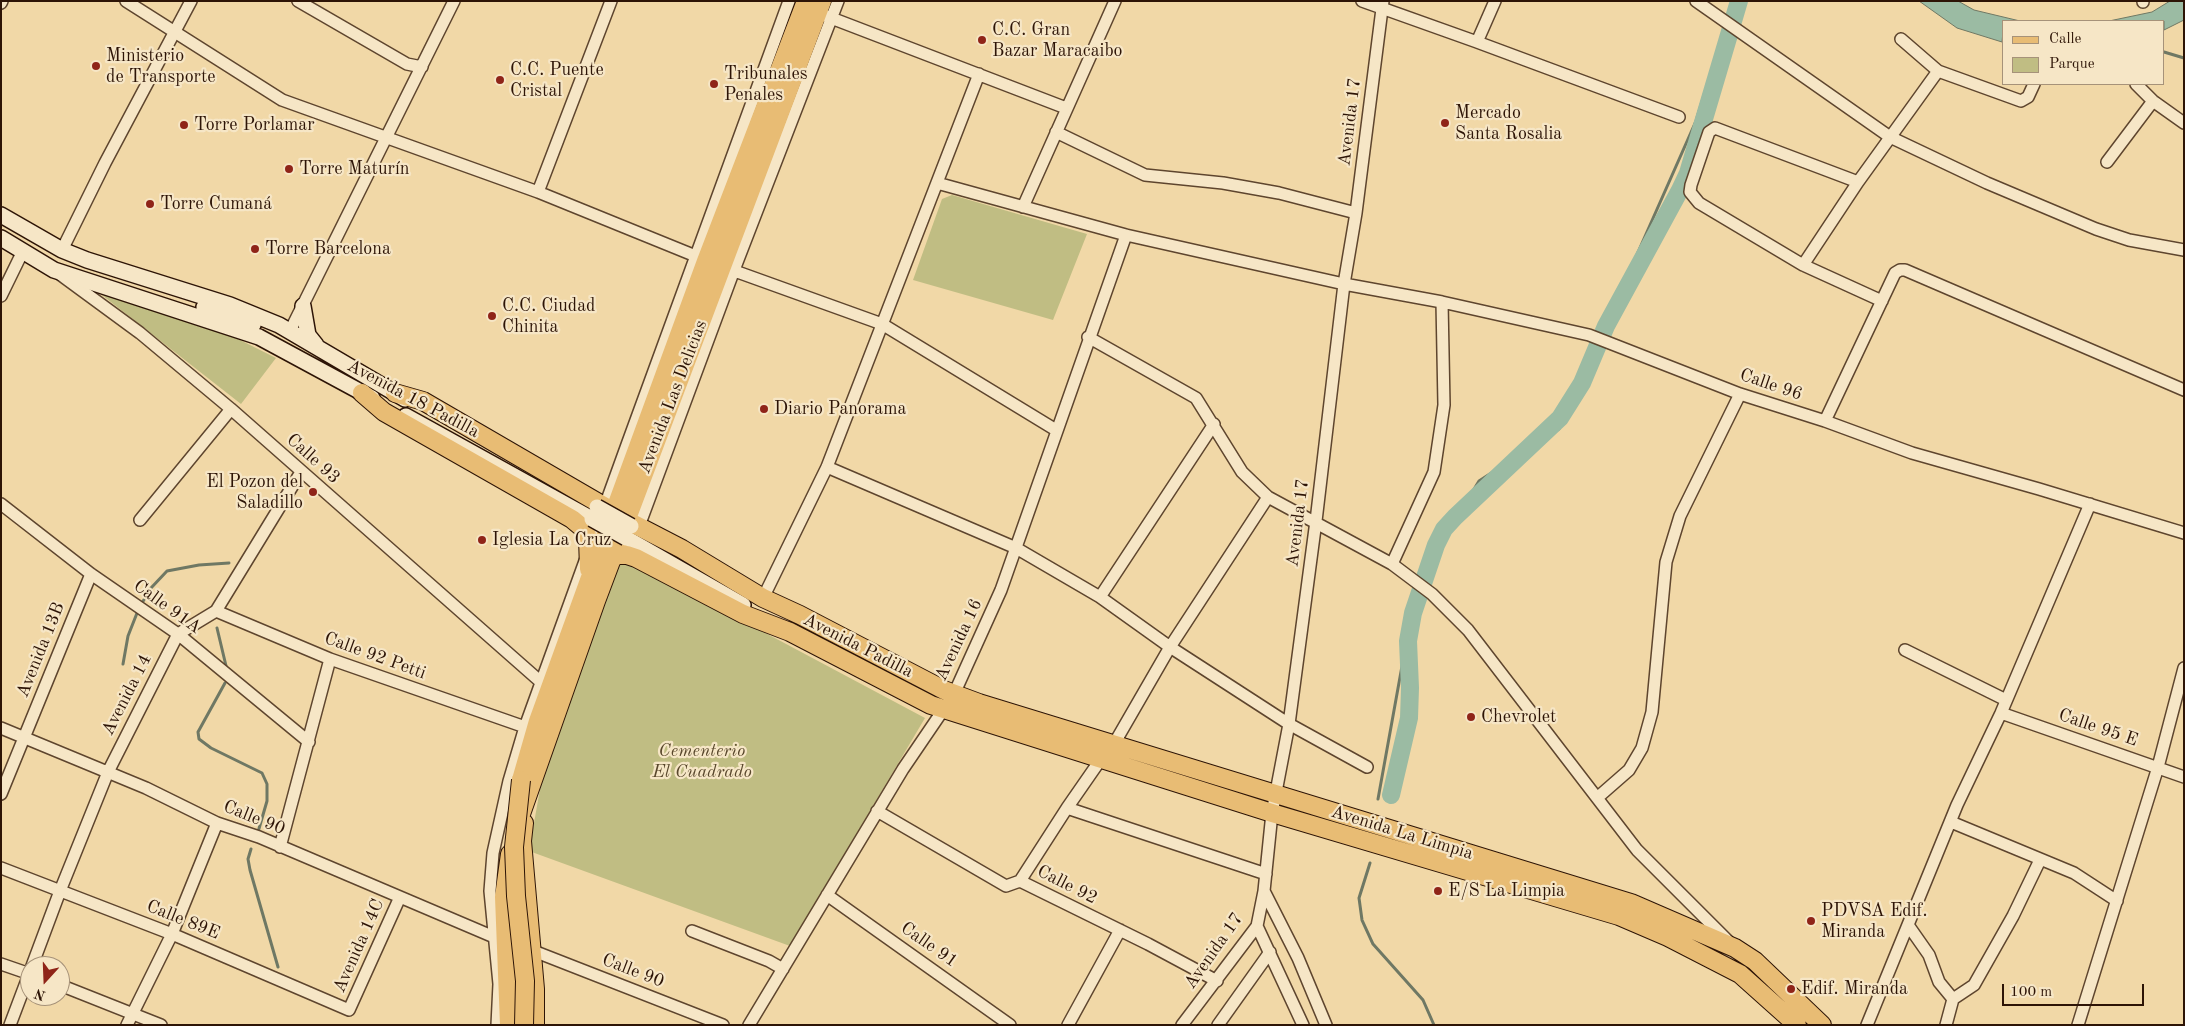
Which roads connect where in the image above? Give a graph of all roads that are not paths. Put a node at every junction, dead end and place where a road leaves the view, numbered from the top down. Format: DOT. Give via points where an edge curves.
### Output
graph roads {
  1 [pos="126,1"];
  2 [pos="191,1"];
  3 [pos="198,1"];
  4 [pos="298,1"];
  5 [pos="311,1"];
  6 [pos="454,1"];
  7 [pos="611,1"];
  8 [pos="838,1"];
  9 [pos="1116,1"];
  10 [pos="1362,1"];
  11 [pos="1495,1"];
  12 [pos="1696,1"];
  13 [pos="1383,5"];
  14 [pos="806,6"];
  15 [pos="174,32"];
  16 [pos="1901,39"];
  17 [pos="1477,42"];
  18 [pos="422,67"];
  19 [pos="1938,71"];
  20 [pos="979,74"];
  21 [pos="2034,85"];
  22 [pos="2137,85"];
  23 [pos="2153,101"];
  24 [pos="1066,108"];
  25 [pos="1679,118"];
  26 [pos="2184,123"];
  27 [pos="1056,132"];
  28 [pos="1890,137"];
  29 [pos="388,139"];
  30 [pos="2107,162"];
  31 [pos="1858,182"];
  32 [pos="937,183"];
  33 [pos="538,192"];
  34 [pos="1023,207"];
  35 [pos="1356,213"];
  36 [pos="1,215"];
  37 [pos="1126,235"];
  38 [pos="1,238"];
  39 [pos="62,250"];
  40 [pos="2184,250"];
  41 [pos="23,251"];
  42 [pos="715,264"];
  43 [pos="1803,265"];
  44 [pos="54,270"];
  45 [pos="1344,284"];
  46 [pos="1,296"];
  47 [pos="137,297"];
  48 [pos="1442,302"];
  49 [pos="1882,302"];
  50 [pos="303,306"];
  51 [pos="882,324"];
  52 [pos="290,331"];
  53 [pos="1088,337"];
  54 [pos="319,348"];
  55 [pos="2184,390"];
  56 [pos="362,393"];
  57 [pos="395,394"];
  58 [pos="1740,394"];
  59 [pos="231,409"];
  60 [pos="1825,421"];
  61 [pos="1214,424"];
  62 [pos="1056,430"];
  63 [pos="482,449"];
  64 [pos="826,467"];
  65 [pos="301,472"];
  66 [pos="1268,497"];
  67 [pos="1,504"];
  68 [pos="2090,504"];
  69 [pos="621,516"];
  70 [pos="140,520"];
  71 [pos="1316,521"];
  72 [pos="2184,533"];
  73 [pos="1016,548"];
  74 [pos="589,549"];
  75 [pos="612,559"];
  76 [pos="1392,564"];
  77 [pos="91,574"];
  78 [pos="588,583"];
  79 [pos="724,587"];
  80 [pos="1100,597"];
  81 [pos="763,598"];
  82 [pos="216,611"];
  83 [pos="790,632"];
  84 [pos="178,634"];
  85 [pos="1170,647"];
  86 [pos="1905,650"];
  87 [pos="330,659"];
  88 [pos="2184,668"];
  89 [pos="542,683"];
  90 [pos="954,694"];
  91 [pos="2006,700"];
  92 [pos="942,709"];
  93 [pos="2001,713"];
  94 [pos="1289,724"];
  95 [pos="525,727"];
  96 [pos="1,728"];
  97 [pos="24,738"];
  98 [pos="309,742"];
  99 [pos="1114,744"];
  100 [pos="1101,759"];
  101 [pos="1366,767"];
  102 [pos="2158,767"];
  103 [pos="108,772"];
  104 [pos="2184,777"];
  105 [pos="524,787"];
  106 [pos="1,794"];
  107 [pos="1277,794"];
  108 [pos="1596,798"];
  109 [pos="1067,808"];
  110 [pos="878,811"];
  111 [pos="1272,812"];
  112 [pos="1951,822"];
  113 [pos="217,823"];
  114 [pos="280,847"];
  115 [pos="2040,860"];
  116 [pos="1,868"];
  117 [pos="1266,874"];
  118 [pos="1020,881"];
  119 [pos="60,891"];
  120 [pos="1264,891"];
  121 [pos="827,895"];
  122 [pos="400,897"];
  123 [pos="2117,901"];
  124 [pos="1908,925"];
  125 [pos="1257,926"];
  126 [pos="1120,930"];
  127 [pos="692,931"];
  128 [pos="172,934"];
  129 [pos="494,937"];
  130 [pos="1735,948"];
  131 [pos="531,950"];
  132 [pos="1270,952"];
  133 [pos="36,956"];
  134 [pos="1,964"];
  135 [pos="783,969"];
  136 [pos="20,970"];
  137 [pos="1217,982"];
  138 [pos="70,989"];
  139 [pos="20,999"];
  140 [pos="1953,999"];
  141 [pos="349,1010"];
  142 [pos="134,1012"];
  143 [pos="10,1025"];
  144 [pos="127,1025"];
  145 [pos="161,1025"];
  146 [pos="497,1025"];
  147 [pos="509,1025"];
  148 [pos="524,1025"];
  149 [pos="535,1025"];
  150 [pos="723,1025"];
  151 [pos="749,1025"];
  152 [pos="1010,1025"];
  153 [pos="1068,1025"];
  154 [pos="1182,1025"];
  155 [pos="1218,1025"];
  156 [pos="1303,1025"];
  157 [pos="1326,1025"];
  158 [pos="1797,1025"];
  159 [pos="1822,1025"];
  160 [pos="1868,1025"];
  161 [pos="1946,1025"];
  162 [pos="2078,1025"];
  1 -- 15 [label="street"];
  2 -- 15 [label="street"];
  3 -- 15 [label="street"];
  4 -- 18 [label="street" via="407,64"];
  5 -- 18 [label="street"];
  6 -- 18 [label="street"];
  7 -- 33 [label="street"];
  8 -- 14 [label="street, Avenida Las Delicias"];
  9 -- 24 [label="street"];
  10 -- 13 [label="street"];
  11 -- 17 [label="street"];
  12 -- 28 [label="street"];
  13 -- 17 [label="street"];
  13 -- 35 [label="street, Avenida 17"];
  14 -- 20 [label="street"];
  14 -- 42 [label="main road, Avenida Las Delicias"];
  14 -- 42 [label="street, Avenida Las Delicias"];
  15 -- 29 [label="street" via="282,100"];
  15 -- 39 [label="street"];
  16 -- 19 [label="street"];
  17 -- 25 [label="street"];
  18 -- 29 [label="street"];
  19 -- 21 [label="street" via="2021,101 2028,97"];
  19 -- 28 [label="street"];
  20 -- 24 [label="street"];
  20 -- 32 [label="street"];
  22 -- 23 [label="street"];
  23 -- 26 [label="street"];
  23 -- 30 [label="street"];
  24 -- 27 [label="street"];
  27 -- 34 [label="street"];
  27 -- 35 [label="street" via="1145,175 1223,183"];
  28 -- 31 [label="street"];
  28 -- 40 [label="street" via="2096,229 2129,240"];
  29 -- 33 [label="street"];
  29 -- 50 [label="street"];
  31 -- 43 [label="street"];
  31 -- 43 [label="street" via="1725,131 1715,128 1709,132 1690,192 1699,203"];
  32 -- 34 [label="street, Calle 96"];
  32 -- 51 [label="street"];
  33 -- 42 [label="street"];
  34 -- 37 [label="street, Calle 96"];
  35 -- 45 [label="street, Avenida 17"];
  36 -- 39 [label="street, Avenida 18 Padilla"];
  37 -- 45 [label="street, Calle 96"];
  37 -- 53 [label="street, Avenida 16"];
  38 -- 41 [label="street, Avenida 18 Padilla"];
  39 -- 52 [label="street, Avenida 18 Padilla" via="230,305"];
  41 -- 44 [label="street, Avenida 18 Padilla"];
  41 -- 46 [label="street"];
  42 -- 51 [label="street"];
  42 -- 69 [label="main road, Avenida Las Delicias"];
  42 -- 69 [label="street, Avenida Las Delicias"];
  43 -- 49 [label="street"];
  44 -- 47 [label="street, Avenida 18 Padilla"];
  44 -- 59 [label="street, Calle 93" via="140,333"];
  45 -- 48 [label="street, Calle 96"];
  45 -- 71 [label="street, Avenida 17"];
  47 -- 52 [label="street" via="161,296 183,300 273,333"];
  47 -- 56 [label="street, Avenida 18 Padilla" via="258,337"];
  48 -- 58 [label="street, Calle 96" via="1588,335"];
  48 -- 76 [label="street" via="1444,405 1434,472"];
  49 -- 55 [label="street" via="1895,272 1905,270"];
  49 -- 60 [label="street"];
  50 -- 52 [label="street"];
  50 -- 54 [label="street" via="308,335"];
  51 -- 62 [label="street"];
  51 -- 64 [label="street"];
  52 -- 54 [label="street, Avenida 18 Padilla"];
  53 -- 61 [label="street" via="1196,398"];
  53 -- 62 [label="street, Avenida 16"];
  54 -- 57 [label="street, Avenida 18 Padilla"];
  56 -- 63 [label="street, Avenida 18 Padilla"];
  56 -- 74 [label="main road" via="384,412 572,519 584,529"];
  57 -- 63 [label="street, Avenida 18 Padilla"];
  57 -- 69 [label="main road, Avenida Padilla" via="423,401"];
  58 -- 60 [label="street, Calle 96"];
  58 -- 108 [label="street" via="1680,516 1666,562 1652,712 1642,748 1629,770"];
  59 -- 65 [label="street, Calle 93"];
  59 -- 70 [label="street"];
  60 -- 68 [label="street, Calle 96" via="1912,453"];
  61 -- 66 [label="street" via="1242,472"];
  61 -- 80 [label="street"];
  62 -- 73 [label="street, Avenida 16"];
  63 -- 79 [label="street, Avenida 18 Padilla, bridge"];
  64 -- 73 [label="street"];
  64 -- 81 [label="street"];
  65 -- 82 [label="street"];
  65 -- 89 [label="street, Calle 93"];
  66 -- 71 [label="street"];
  66 -- 85 [label="street"];
  67 -- 77 [label="street, Calle 91A"];
  68 -- 72 [label="street, Calle 96"];
  68 -- 91 [label="street"];
  69 -- 74 [label="main road"];
  69 -- 75 [label="main road, Avenida Las Delicias"];
  69 -- 78 [label="main road, Avenida Las Delicias"];
  69 -- 81 [label="main road, Avenida Padilla"];
  71 -- 76 [label="street"];
  71 -- 94 [label="street, Avenida 17"];
  73 -- 80 [label="street"];
  73 -- 90 [label="street, Avenida 16" via="1001,590"];
  74 -- 78 [label="main road"];
  74 -- 89 [label="street"];
  75 -- 83 [label="main road, Avenida Padilla" via="627,554 743,614"];
  75 -- 105 [label="main road, Avenida Las Delicias"];
  76 -- 108 [label="street" via="1432,594 1468,630"];
  77 -- 84 [label="street, Calle 91A"];
  77 -- 97 [label="street, Avenida 13B"];
  78 -- 105 [label="main road, Avenida Las Delicias" via="538,721"];
  79 -- 81 [label="street, Avenida 18 Padilla"];
  79 -- 83 [label="street, Avenida 18 Padilla"];
  80 -- 85 [label="street"];
  81 -- 90 [label="main road, Avenida Padilla"];
  82 -- 84 [label="street"];
  82 -- 87 [label="street, Calle 92 Petti"];
  83 -- 92 [label="main road, Avenida Padilla"];
  84 -- 98 [label="street, Calle 91A"];
  84 -- 103 [label="street, Avenida 14"];
  85 -- 94 [label="street"];
  85 -- 99 [label="street"];
  86 -- 91 [label="street"];
  87 -- 95 [label="street, Calle 92 Petti"];
  87 -- 98 [label="street"];
  88 -- 102 [label="street"];
  89 -- 95 [label="street"];
  90 -- 92 [label="street, Avenida 16"];
  90 -- 99 [label="main road, Avenida La Limpia"];
  91 -- 93 [label="street"];
  92 -- 100 [label="main road, Avenida La Limpia"];
  92 -- 110 [label="street, Avenida 16"];
  93 -- 102 [label="street, Calle 95 E"];
  93 -- 112 [label="street"];
  94 -- 101 [label="street"];
  94 -- 107 [label="street, Avenida 17"];
  95 -- 129 [label="street" via="493,853 490,891"];
  96 -- 97 [label="street, Calle 90"];
  97 -- 103 [label="street, Calle 90"];
  97 -- 106 [label="street, Avenida 13B"];
  98 -- 114 [label="street"];
  99 -- 107 [label="main road, Avenida La Limpia"];
  100 -- 109 [label="street"];
  100 -- 111 [label="main road, Avenida La Limpia"];
  102 -- 104 [label="street, Calle 95 E"];
  102 -- 123 [label="street"];
  103 -- 113 [label="street, Calle 90"];
  103 -- 119 [label="street, Avenida 14"];
  105 -- 131 [label="main road" via="522,841"];
  105 -- 147 [label="main road" via="504,897"];
  105 -- 148 [label="main road, bridge" via="514,847 525,981"];
  107 -- 111 [label="street, Avenida 17"];
  107 -- 130 [label="main road, Avenida La Limpia" via="1631,903"];
  108 -- 130 [label="street" via="1637,850"];
  109 -- 117 [label="street"];
  109 -- 118 [label="street"];
  110 -- 118 [label="street, Calle 92" via="1006,886"];
  110 -- 121 [label="street, Avenida 16"];
  111 -- 117 [label="street, Avenida 17"];
  111 -- 158 [label="main road, Avenida La Limpia" via="1619,916 1740,974"];
  112 -- 115 [label="street"];
  112 -- 124 [label="street"];
  113 -- 114 [label="street, Calle 90"];
  113 -- 128 [label="street"];
  114 -- 122 [label="street, Calle 90"];
  115 -- 123 [label="street" via="2074,873"];
  115 -- 140 [label="street" via="1974,985"];
  116 -- 119 [label="street, Calle 89E"];
  117 -- 120 [label="street, Avenida 17"];
  118 -- 126 [label="street, Calle 92"];
  119 -- 128 [label="street, Calle 89E"];
  119 -- 133 [label="street, Avenida 14"];
  120 -- 125 [label="street, Avenida 17"];
  120 -- 157 [label="street" via="1298,958"];
  121 -- 135 [label="street, Avenida 16"];
  121 -- 152 [label="street, Calle 91"];
  122 -- 129 [label="street, Calle 90"];
  122 -- 141 [label="street, Avenida 14C"];
  123 -- 162 [label="street"];
  124 -- 140 [label="street" via="1928,955 1939,982"];
  124 -- 160 [label="street"];
  125 -- 132 [label="street"];
  125 -- 137 [label="street, Avenida 17"];
  126 -- 137 [label="street, Calle 92"];
  126 -- 153 [label="street"];
  127 -- 135 [label="street"];
  128 -- 141 [label="street, Calle 89E"];
  128 -- 142 [label="street"];
  129 -- 146 [label="street" via="499,984"];
  130 -- 159 [label="main road, Avenida La Limpia" via="1755,961"];
  131 -- 149 [label="main road"];
  131 -- 150 [label="street, Calle 90"];
  132 -- 155 [label="street"];
  132 -- 156 [label="street"];
  134 -- 136 [label="street"];
  135 -- 151 [label="street, Avenida 16"];
  137 -- 154 [label="street, Avenida 17"];
  138 -- 142 [label="street"];
  139 -- 143 [label="street"];
  140 -- 161 [label="street"];
  142 -- 144 [label="street"];
  142 -- 145 [label="street"];
}
